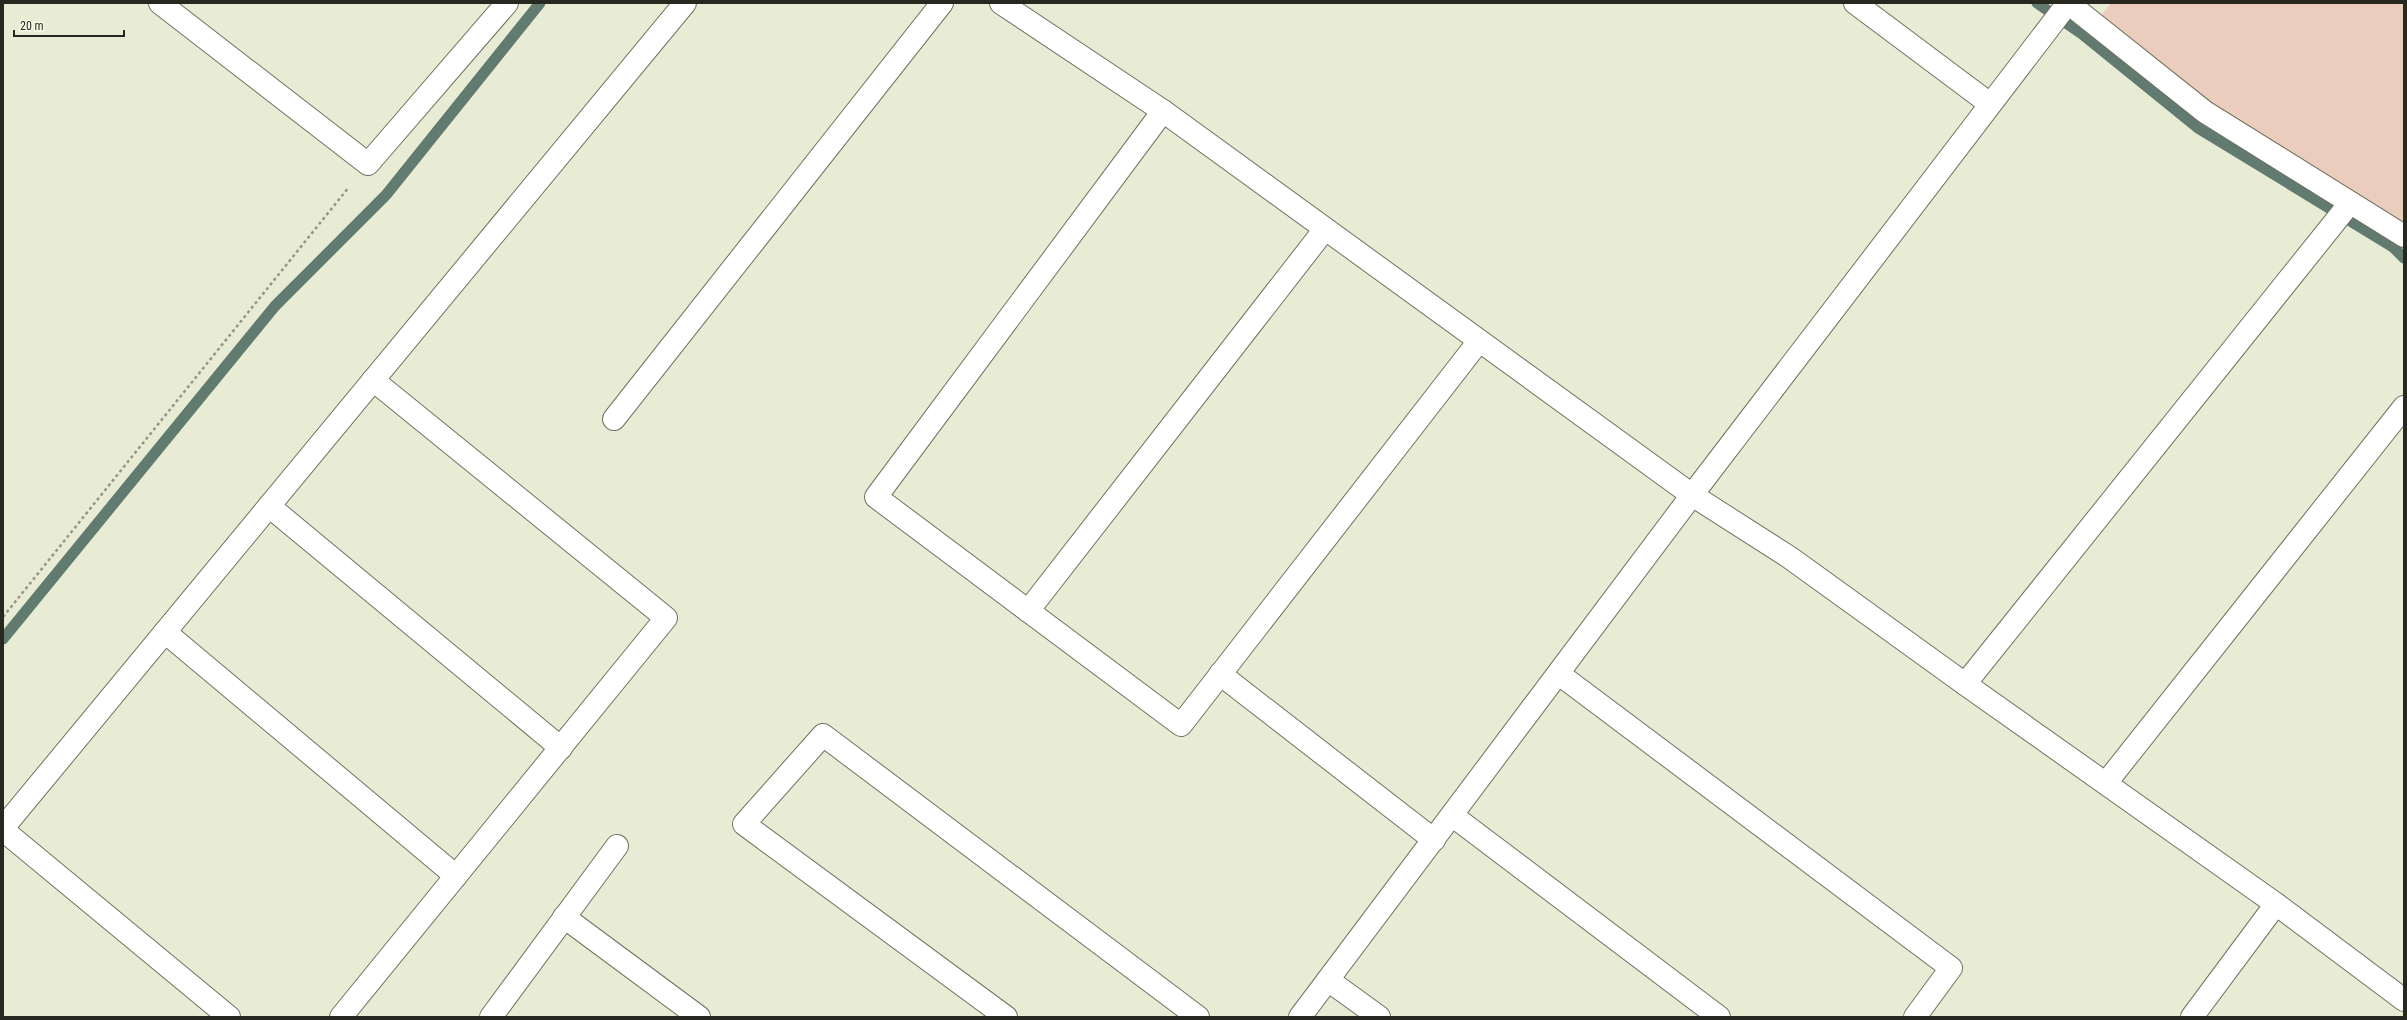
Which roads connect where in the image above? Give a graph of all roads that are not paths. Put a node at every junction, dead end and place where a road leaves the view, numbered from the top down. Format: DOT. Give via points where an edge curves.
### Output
graph roads {
  1 [pos="160,3"];
  2 [pos="507,3"];
  3 [pos="685,3"];
  4 [pos="942,3"];
  5 [pos="1000,3"];
  6 [pos="1856,3"];
  7 [pos="2063,9"];
  8 [pos="1990,104"];
  9 [pos="1163,111"];
  10 [pos="2343,211"];
  11 [pos="1325,229"];
  12 [pos="2404,236"];
  13 [pos="1479,342"];
  14 [pos="373,380"];
  15 [pos="2404,407"];
  16 [pos="614,419"];
  17 [pos="1692,495"];
  18 [pos="269,506"];
  19 [pos="1028,611"];
  20 [pos="165,632"];
  21 [pos="1220,674"];
  22 [pos="1559,674"];
  23 [pos="1965,684"];
  24 [pos="561,748"];
  25 [pos="2106,782"];
  26 [pos="1453,816"];
  27 [pos="3,829"];
  28 [pos="1434,840"];
  29 [pos="617,846"];
  30 [pos="456,876"];
  31 [pos="2276,904"];
  32 [pos="564,917"];
  33 [pos="1328,980"];
  34 [pos="2404,1000"];
  35 [pos="229,1017"];
  36 [pos="341,1017"];
  37 [pos="491,1017"];
  38 [pos="699,1017"];
  39 [pos="1006,1017"];
  40 [pos="1198,1017"];
  41 [pos="1300,1017"];
  42 [pos="1379,1017"];
  43 [pos="1719,1017"];
  44 [pos="1915,1017"];
  45 [pos="2192,1017"];
  1 -- 2 [label="street" via="368,164"];
  3 -- 14 [label="street"];
  4 -- 16 [label="street"];
  5 -- 9 [label="street"];
  6 -- 8 [label="street"];
  7 -- 8 [label="street"];
  7 -- 10 [label="street"];
  8 -- 17 [label="street"];
  9 -- 11 [label="street"];
  9 -- 19 [label="street" via="876,497"];
  10 -- 12 [label="street"];
  10 -- 23 [label="street"];
  11 -- 13 [label="street"];
  11 -- 19 [label="street"];
  13 -- 17 [label="street"];
  13 -- 21 [label="street"];
  14 -- 18 [label="street"];
  14 -- 24 [label="street" via="666,618"];
  15 -- 25 [label="street"];
  17 -- 22 [label="street"];
  17 -- 23 [label="street" via="1789,557"];
  18 -- 20 [label="street"];
  18 -- 24 [label="street"];
  19 -- 21 [label="street" via="1181,725"];
  20 -- 27 [label="street"];
  20 -- 30 [label="street"];
  21 -- 28 [label="street"];
  22 -- 26 [label="street"];
  22 -- 44 [label="street" via="1951,968"];
  23 -- 25 [label="street"];
  24 -- 30 [label="street"];
  25 -- 31 [label="street"];
  26 -- 28 [label="street"];
  26 -- 43 [label="street"];
  27 -- 35 [label="street"];
  28 -- 33 [label="street"];
  29 -- 32 [label="street"];
  30 -- 36 [label="street"];
  31 -- 34 [label="street"];
  31 -- 45 [label="street"];
  32 -- 37 [label="street"];
  32 -- 38 [label="street"];
  33 -- 41 [label="street"];
  33 -- 42 [label="street"];
  39 -- 40 [label="street" via="744,824 823,735"];
}
